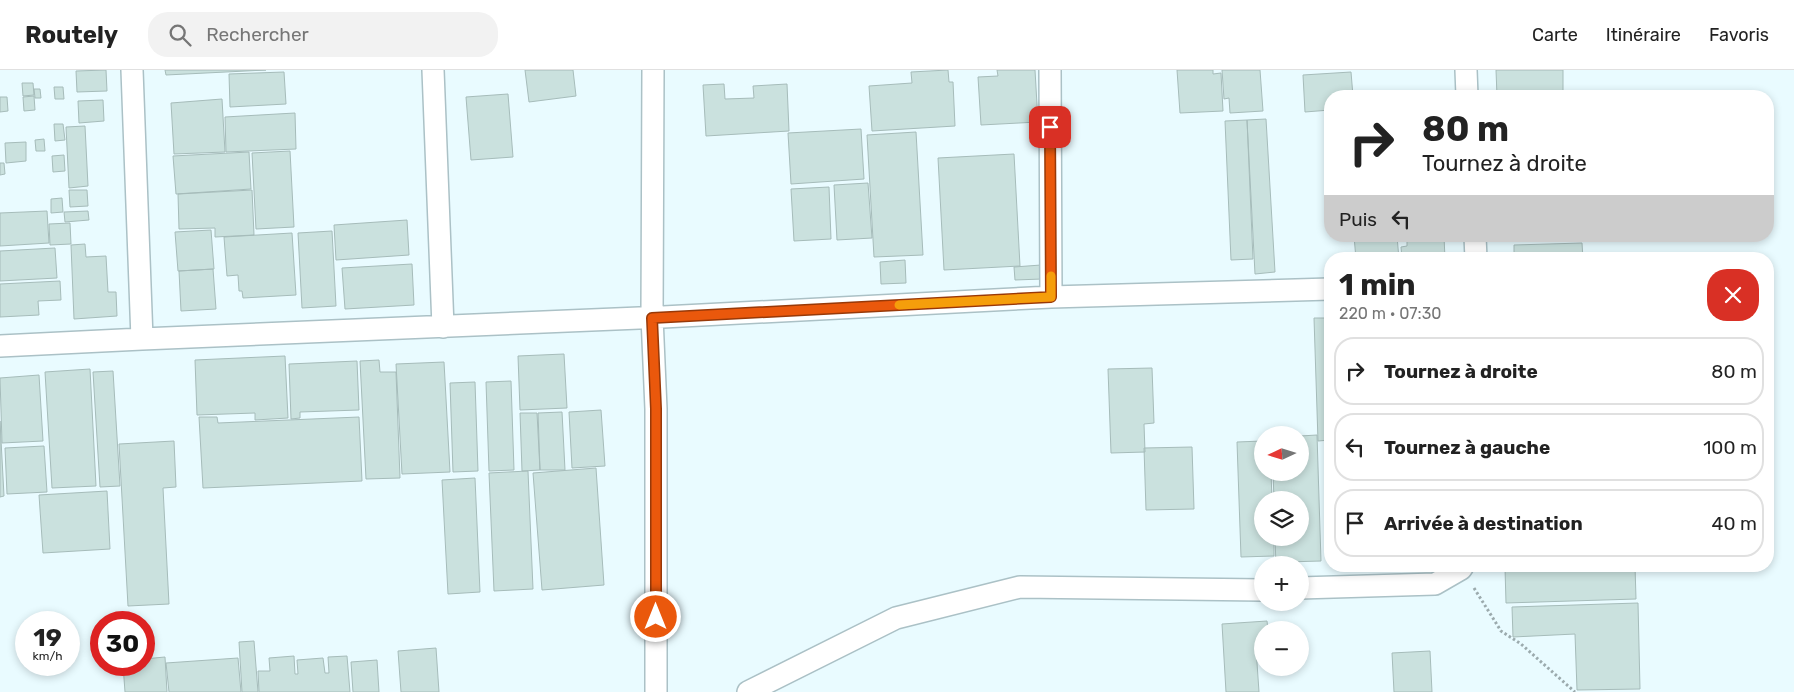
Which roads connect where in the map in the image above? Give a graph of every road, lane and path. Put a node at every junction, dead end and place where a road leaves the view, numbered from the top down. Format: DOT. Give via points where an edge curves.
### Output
graph roads {
  1 [pos="132,70"];
  2 [pos="433,70"];
  3 [pos="653,70"];
  4 [pos="1050,70"];
  5 [pos="1466,70"];
  6 [pos="1467,90"];
  7 [pos="1324,289"];
  8 [pos="1051,297"];
  9 [pos="652,318"];
  10 [pos="443,326"];
  11 [pos="142,339"];
  12 [pos="0,346"];
  13 [pos="1455,572"];
  14 [pos="1464,572"];
  15 [pos="1309,588"];
  16 [pos="1254,590"];
  17 [pos="656,692"];
  18 [pos="748,692"];
  19 [pos="1575,692"];
  1 -- 11 [label="street"];
  2 -- 10 [label="street"];
  3 -- 9 [label="street"];
  4 -- 8 [label="street"];
  5 -- 6 [label="street"];
  7 -- 8 [label="street"];
  8 -- 9 [label="street"];
  9 -- 10 [label="street"];
  9 -- 17 [label="street" via="656,419"];
  10 -- 11 [label="street"];
  11 -- 12 [label="street"];
  13 -- 15 [label="street" via="1435,584"];
  14 -- 19 [label="path" via="1501,631 1521,644"];
  16 -- 18 [label="street" via="1020,587 896,618"];
}
